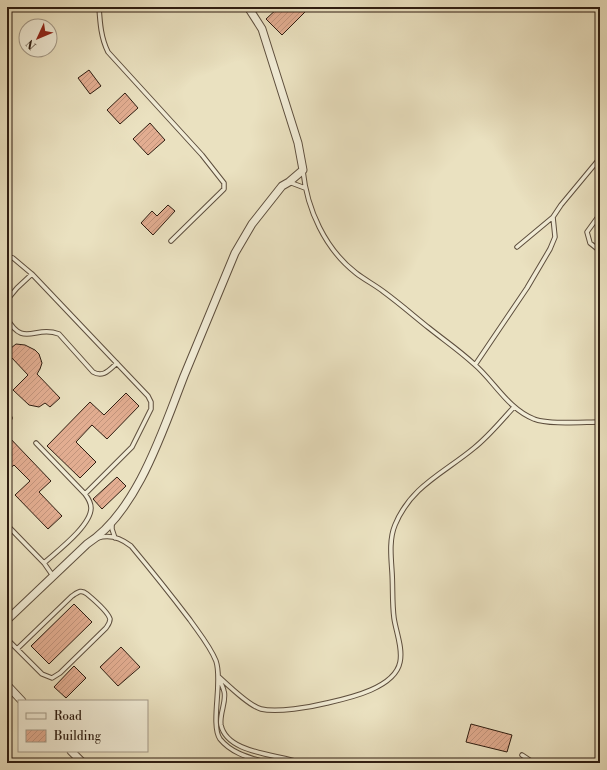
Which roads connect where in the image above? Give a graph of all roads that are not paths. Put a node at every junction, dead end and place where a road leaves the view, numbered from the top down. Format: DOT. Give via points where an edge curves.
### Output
graph roads {
  1 [pos="99,7"];
  2 [pos="249,7"];
  3 [pos="600,158"];
  4 [pos="303,170"];
  5 [pos="289,182"];
  6 [pos="305,188"];
  7 [pos="600,214"];
  8 [pos="553,217"];
  9 [pos="171,241"];
  10 [pos="517,247"];
  11 [pos="600,251"];
  12 [pos="7,256"];
  13 [pos="32,274"];
  14 [pos="7,289"];
  15 [pos="12,293"];
  16 [pos="7,300"];
  17 [pos="7,318"];
  18 [pos="117,363"];
  19 [pos="475,365"];
  20 [pos="514,407"];
  21 [pos="600,422"];
  22 [pos="36,443"];
  23 [pos="85,494"];
  24 [pos="112,522"];
  25 [pos="7,525"];
  26 [pos="115,538"];
  27 [pos="94,539"];
  28 [pos="44,563"];
  29 [pos="53,576"];
  30 [pos="7,620"];
  31 [pos="7,639"];
  32 [pos="17,649"];
  33 [pos="218,676"];
  34 [pos="7,685"];
  35 [pos="21,700"];
  36 [pos="72,752"];
  37 [pos="522,755"];
  38 [pos="83,763"];
  39 [pos="268,763"];
  40 [pos="301,763"];
  41 [pos="321,763"];
  42 [pos="328,763"];
  43 [pos="534,763"];
  1 -- 9 [label="lane" via="108,52 202,155 224,183 224,189"];
  2 -- 4 [label="street" via="262,29 298,143"];
  3 -- 8 [label="lane"];
  4 -- 5 [label="street"];
  4 -- 6 [label="lane"];
  5 -- 6 [label="lane"];
  5 -- 24 [label="street" via="282,186 252,224 234,253 151,457 129,500"];
  6 -- 19 [label="lane" via="317,222 333,250 344,262"];
  7 -- 11 [label="lane" via="587,232 590,243"];
  8 -- 10 [label="lane"];
  8 -- 19 [label="lane" via="555,237 550,249"];
  12 -- 13 [label="lane"];
  13 -- 15 [label="lane"];
  13 -- 18 [label="lane"];
  14 -- 15 [label="lane"];
  15 -- 16 [label="lane"];
  17 -- 18 [label="lane" via="19,334 59,334 98,375 105,374"];
  18 -- 23 [label="lane" via="148,396 151,409 132,447"];
  19 -- 20 [label="lane"];
  20 -- 21 [label="lane" via="524,415 545,422"];
  20 -- 33 [label="lane" via="474,448 414,494 394,526 391,562 400,661 398,670 390,679 352,697 313,707 274,710 260,709 250,703"];
  22 -- 23 [label="lane"];
  23 -- 28 [label="lane" via="90,501 88,517 74,537"];
  24 -- 26 [label="lane"];
  24 -- 27 [label="street"];
  25 -- 28 [label="lane"];
  26 -- 27 [label="lane" via="104,536"];
  26 -- 33 [label="lane" via="131,546 176,601 211,651"];
  27 -- 29 [label="street"];
  28 -- 29 [label="lane"];
  29 -- 30 [label="street"];
  31 -- 32 [label="lane"];
  32 -- 32 [label="lane" via="42,674 52,678 106,628 110,619 84,591 81,591 72,596"];
  33 -- 39 [label="lane" via="216,724 219,738 245,757"];
  33 -- 40 [label="lane" via="225,692 221,724 229,740 248,749"];
  34 -- 35 [label="street"];
  36 -- 38 [label="street"];
  37 -- 43 [label="lane"];
  41 -- 42 [label="lane"];
}
